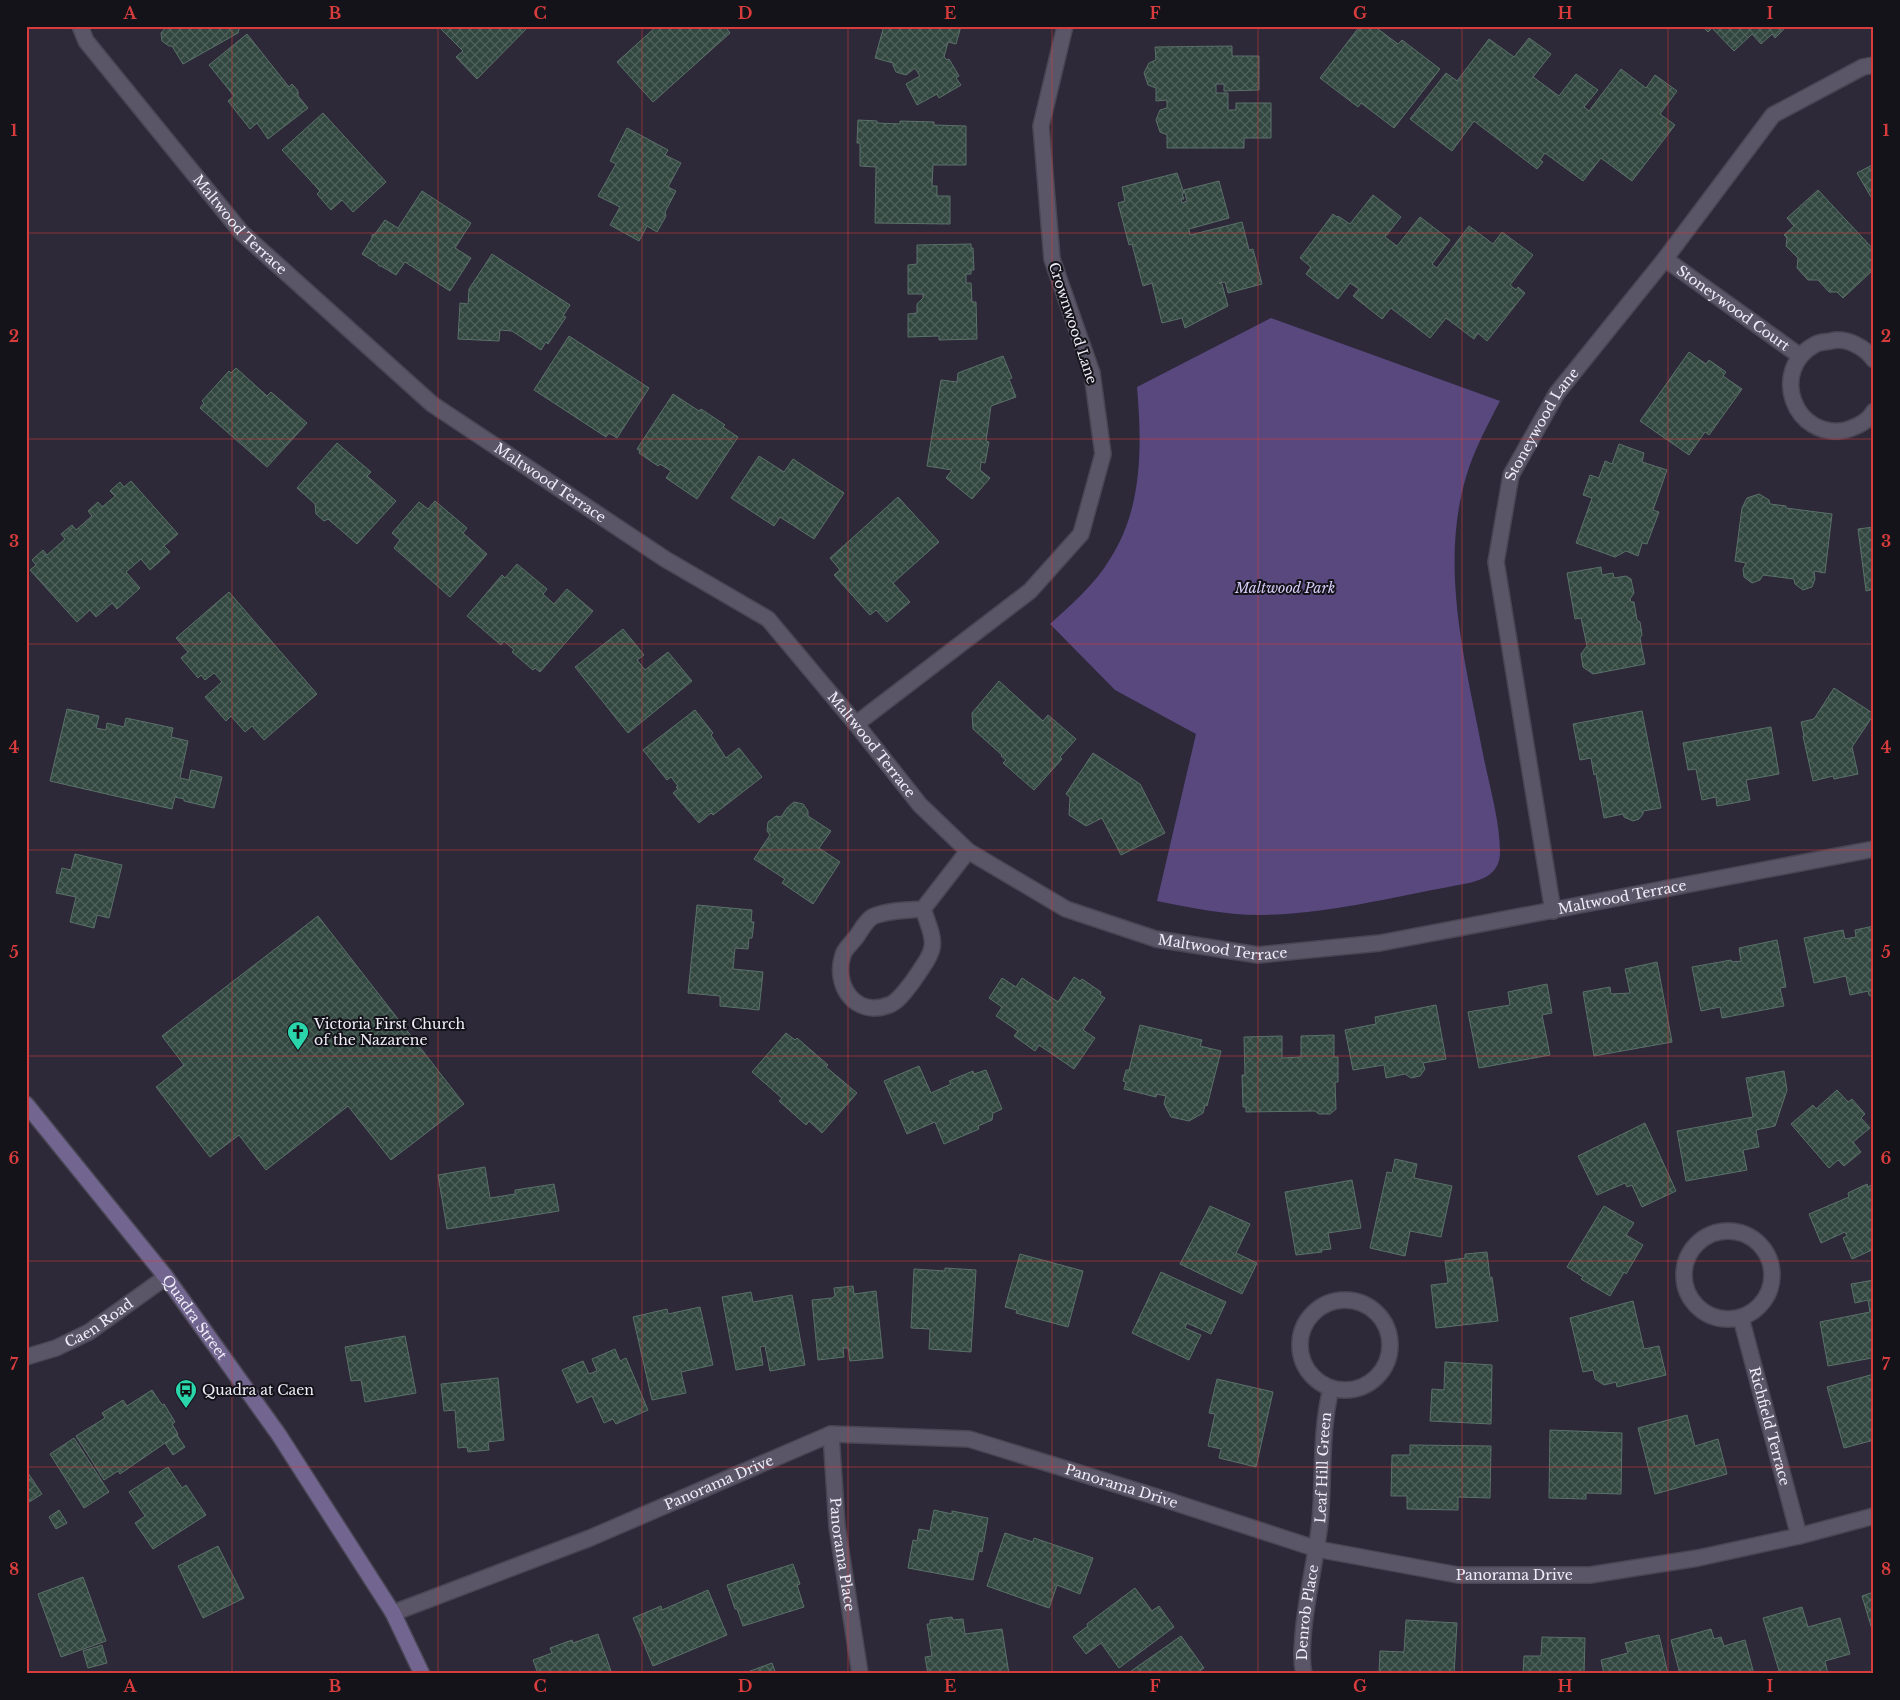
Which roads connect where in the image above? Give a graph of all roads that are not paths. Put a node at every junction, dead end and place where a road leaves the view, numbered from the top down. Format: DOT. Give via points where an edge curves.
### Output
graph roads {
  1 [pos="80,26"];
  2 [pos="1065,26"];
  3 [pos="1874,65"];
  4 [pos="1665,259"];
  5 [pos="1800,356"];
  6 [pos="1874,360"];
  7 [pos="1874,411"];
  8 [pos="856,724"];
  9 [pos="1874,849"];
  10 [pos="968,851"];
  11 [pos="923,909"];
  12 [pos="1553,911"];
  13 [pos="26,1104"];
  14 [pos="166,1277"];
  15 [pos="1740,1318"];
  16 [pos="26,1357"];
  17 [pos="1331,1388"];
  18 [pos="830,1434"];
  19 [pos="1874,1516"];
  20 [pos="1799,1536"];
  21 [pos="1317,1549"];
  22 [pos="393,1613"];
  23 [pos="422,1674"];
  24 [pos="860,1674"];
  25 [pos="1304,1674"];
  1 -- 8 [label="street, Maltwood Terrace" via="86,41 242,233 417,391 665,559 768,620"];
  2 -- 8 [label="street, Crownwood Lane" via="1041,126 1052,259 1092,373 1103,454 1081,534 1030,591"];
  3 -- 4 [label="street, Stoneywood Lane" via="1863,67 1773,115"];
  4 -- 5 [label="street, Stoneywood Court"];
  4 -- 12 [label="street, Stoneywood Lane" via="1557,393 1511,475 1496,562"];
  5 -- 6 [label="street, Stoneywood Court" via="1816,344 1837,340 1857,344"];
  5 -- 7 [label="street, Stoneywood Court" via="1791,375 1791,395 1800,414 1815,427 1835,432 1855,428"];
  8 -- 10 [label="street, Maltwood Terrace" via="920,805"];
  9 -- 12 [label="street, Maltwood Terrace"];
  10 -- 11 [label="street"];
  10 -- 12 [label="street, Maltwood Terrace" via="1066,909 1156,939 1258,955 1380,943"];
  11 -- 11 [label="street" via="886,912 871,917 844,953 841,970 845,991 857,1004 874,1009 891,1005 931,955 933,939"];
  13 -- 14 [label="main road, Quadra Street"];
  14 -- 16 [label="street, Caen Road" via="89,1332 56,1348"];
  14 -- 22 [label="main road, Quadra Street" via="279,1435"];
  15 -- 15 [label="street" via="1757,1309 1768,1294 1773,1276 1769,1258 1759,1242 1742,1232 1724,1230 1706,1236 1692,1248 1684,1265 1684,1283 1691,1300 1704,1313 1722,1319"];
  15 -- 20 [label="street, Richfield Terrace"];
  17 -- 17 [label="street" via="1350,1390 1368,1384 1382,1371 1390,1354 1389,1335 1382,1318 1367,1306 1349,1300 1330,1302 1314,1312 1303,1327 1299,1346 1304,1364 1315,1380"];
  17 -- 21 [label="street, Leaf Hill Green" via="1326,1408"];
  18 -- 21 [label="street, Panorama Drive" via="970,1439"];
  18 -- 22 [label="street, Panorama Drive" via="590,1538"];
  18 -- 24 [label="street, Panorama Place" via="837,1526"];
  19 -- 20 [label="street, Panorama Drive"];
  20 -- 21 [label="street, Panorama Drive" via="1698,1558 1590,1575 1458,1575"];
  21 -- 25 [label="street, Denrob Place" via="1305,1609 1301,1662"];
  22 -- 23 [label="main road, Quadra Street"];
}
